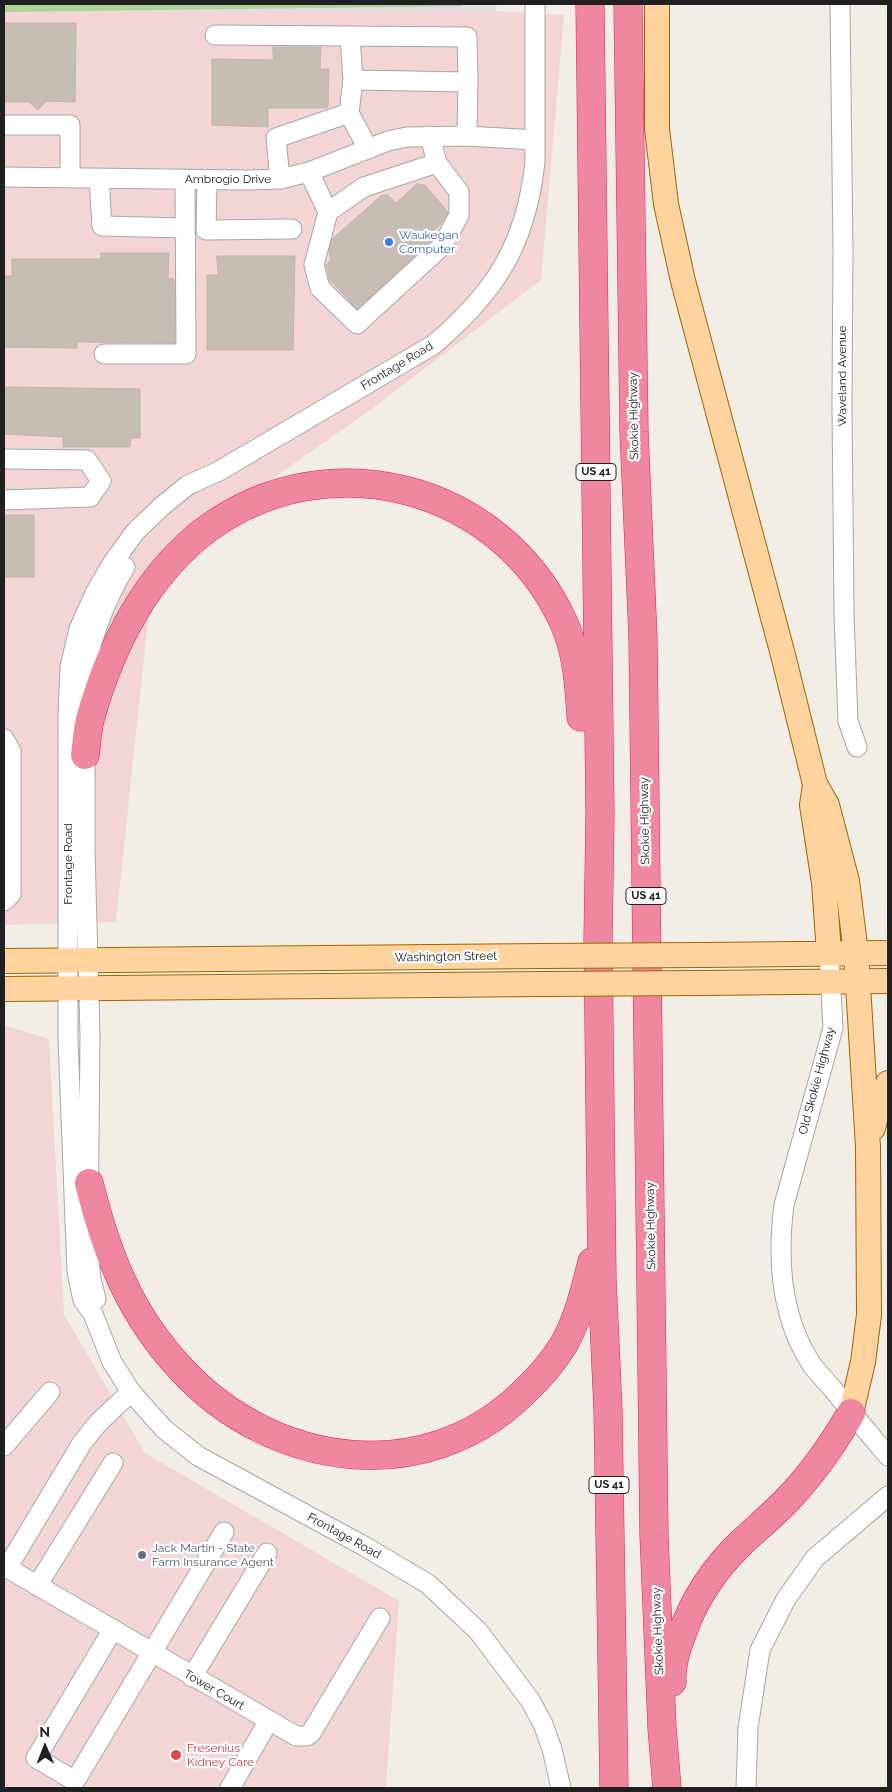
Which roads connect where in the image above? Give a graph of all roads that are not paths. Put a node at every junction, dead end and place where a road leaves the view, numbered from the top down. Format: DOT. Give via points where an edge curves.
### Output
graph roads {
  1 [pos="535,4"];
  2 [pos="590,4"];
  3 [pos="628,4"];
  4 [pos="657,4"];
  5 [pos="840,4"];
  6 [pos="214,35"];
  7 [pos="350,36"];
  8 [pos="353,80"];
  9 [pos="468,82"];
  10 [pos="349,113"];
  11 [pos="4,125"];
  12 [pos="430,136"];
  13 [pos="466,136"];
  14 [pos="535,140"];
  15 [pos="368,150"];
  16 [pos="437,163"];
  17 [pos="309,172"];
  18 [pos="4,177"];
  19 [pos="70,178"];
  20 [pos="99,178"];
  21 [pos="185,179"];
  22 [pos="280,179"];
  23 [pos="207,180"];
  24 [pos="328,212"];
  25 [pos="185,228"];
  26 [pos="292,229"];
  27 [pos="104,354"];
  28 [pos="4,459"];
  29 [pos="219,471"];
  30 [pos="4,500"];
  31 [pos="4,738"];
  32 [pos="857,746"];
  33 [pos="85,755"];
  34 [pos="815,784"];
  35 [pos="4,901"];
  36 [pos="598,940"];
  37 [pos="829,953"];
  38 [pos="856,953"];
  39 [pos="888,953"];
  40 [pos="78,960"];
  41 [pos="4,961"];
  42 [pos="888,981"];
  43 [pos="830,982"];
  44 [pos="858,982"];
  45 [pos="78,988"];
  46 [pos="4,989"];
  47 [pos="888,1083"];
  48 [pos="868,1147"];
  49 [pos="602,1181"];
  50 [pos="89,1183"];
  51 [pos="93,1314"];
  52 [pos="50,1392"];
  53 [pos="131,1392"];
  54 [pos="851,1413"];
  55 [pos="4,1446"];
  56 [pos="888,1456"];
  57 [pos="113,1463"];
  58 [pos="888,1496"];
  59 [pos="224,1532"];
  60 [pos="268,1553"];
  61 [pos="6,1567"];
  62 [pos="37,1586"];
  63 [pos="380,1618"];
  64 [pos="112,1630"];
  65 [pos="152,1654"];
  66 [pos="192,1677"];
  67 [pos="268,1722"];
  68 [pos="230,1788"];
  69 [pos="561,1788"];
  70 [pos="614,1788"];
  71 [pos="668,1788"];
  72 [pos="679,1788"];
  73 [pos="746,1788"];
  1 -- 14 [label="street, Frontage Road"];
  2 -- 36 [label="highway, US 41" via="600,814"];
  3 -- 71 [label="highway, Skokie Highway / US 41" via="634,432 643,638 654,1535 662,1728"];
  4 -- 34 [label="main road" via="657,129 666,204 683,281"];
  5 -- 32 [label="street, Waveland Avenue" via="844,615 848,722"];
  6 -- 7 [label="street"];
  7 -- 8 [label="street"];
  7 -- 9 [label="street" via="467,37"];
  8 -- 9 [label="street"];
  8 -- 10 [label="street"];
  9 -- 13 [label="street"];
  10 -- 15 [label="street"];
  10 -- 22 [label="street" via="276,138"];
  11 -- 19 [label="street" via="70,124"];
  12 -- 13 [label="street, Ambrogio Drive"];
  12 -- 15 [label="street, Ambrogio Drive" via="388,141"];
  12 -- 16 [label="street"];
  13 -- 14 [label="street, Ambrogio Drive"];
  14 -- 29 [label="street, Frontage Road" via="532,187 516,241 502,270 459,323 433,345"];
  15 -- 17 [label="street, Ambrogio Drive"];
  16 -- 24 [label="street" via="364,188"];
  16 -- 24 [label="street" via="459,192 459,215 443,245 357,324 320,288 314,265"];
  17 -- 22 [label="street, Ambrogio Drive"];
  17 -- 24 [label="street"];
  18 -- 19 [label="street, Ambrogio Drive"];
  19 -- 20 [label="street, Ambrogio Drive"];
  20 -- 21 [label="street, Ambrogio Drive"];
  20 -- 25 [label="street" via="102,226"];
  21 -- 23 [label="street, Ambrogio Drive"];
  21 -- 25 [label="street"];
  22 -- 23 [label="street, Ambrogio Drive"];
  23 -- 26 [label="street" via="206,230"];
  25 -- 27 [label="street" via="186,354"];
  28 -- 30 [label="street" via="87,460 101,481 90,497"];
  29 -- 33 [label="street, Frontage Road" via="204,488 159,524 133,553 113,586 94,635 84,686"];
  29 -- 40 [label="street, Frontage Road" via="188,484 135,532 95,593 79,629 70,667 68,714 68,786"];
  31 -- 35 [label="street" via="11,751 11,894"];
  33 -- 36 [label="highway" via="90,718 110,657 127,624 148,590 174,559 208,528 250,504 281,492 313,486 358,483 407,490 438,500 478,521 510,546 532,570 564,622 579,679"];
  33 -- 40 [label="street, Frontage Road" via="85,851"];
  34 -- 37 [label="main road, Old Skokie Highway" via="812,805 824,882"];
  34 -- 38 [label="main road" via="827,805 847,881"];
  36 -- 49 [label="highway, US 41"];
  37 -- 38 [label="main road, Washington Street"];
  37 -- 40 [label="main road, Washington Street, bridge"];
  37 -- 43 [label="street, Old Skokie Highway"];
  38 -- 39 [label="main road, Washington Street"];
  38 -- 44 [label="main road"];
  40 -- 41 [label="main road, Washington Street"];
  40 -- 45 [label="street, Frontage Road"];
  42 -- 44 [label="main road"];
  43 -- 44 [label="main road"];
  43 -- 45 [label="main road, bridge"];
  43 -- 54 [label="street, Old Skokie Highway" via="833,1028 784,1205 781,1263 785,1296 797,1336 812,1365"];
  44 -- 48 [label="main road"];
  45 -- 46 [label="main road"];
  45 -- 50 [label="street, Frontage Road" via="90,1035"];
  45 -- 51 [label="street, Frontage Road" via="68,1049 76,1272 83,1300"];
  47 -- 48 [label="main road"];
  48 -- 54 [label="main road" via="869,1315 863,1362"];
  49 -- 50 [label="highway" via="594,1251 584,1296 564,1344 540,1377 512,1405 463,1436 418,1451 386,1456 338,1454 296,1444 254,1426 224,1407 182,1371 155,1340 122,1284"];
  49 -- 70 [label="highway, US 41"];
  50 -- 51 [label="street, Frontage Road" via="88,1246 97,1304"];
  51 -- 53 [label="street, Frontage Road" via="112,1362"];
  52 -- 55 [label="street"];
  53 -- 61 [label="street" via="82,1443"];
  53 -- 69 [label="street, Frontage Road" via="164,1429 198,1456 428,1584 478,1631 530,1700 543,1724"];
  54 -- 56 [label="street, Old Skokie Highway"];
  54 -- 72 [label="highway" via="834,1443 795,1492 720,1566 697,1597 686,1620 672,1674"];
  57 -- 62 [label="street"];
  58 -- 73 [label="street" via="815,1558 786,1599 760,1650 748,1728"];
  59 -- 65 [label="street"];
  60 -- 66 [label="street"];
  61 -- 62 [label="street, Tower Court"];
  62 -- 64 [label="street, Tower Court"];
  63 -- 67 [label="street, Tower Court" via="311,1733 296,1736"];
  64 -- 65 [label="street, Tower Court"];
  64 -- 65 [label="street" via="36,1758 75,1781"];
  65 -- 66 [label="street, Tower Court"];
  66 -- 67 [label="street, Tower Court"];
  67 -- 68 [label="street"];
}
